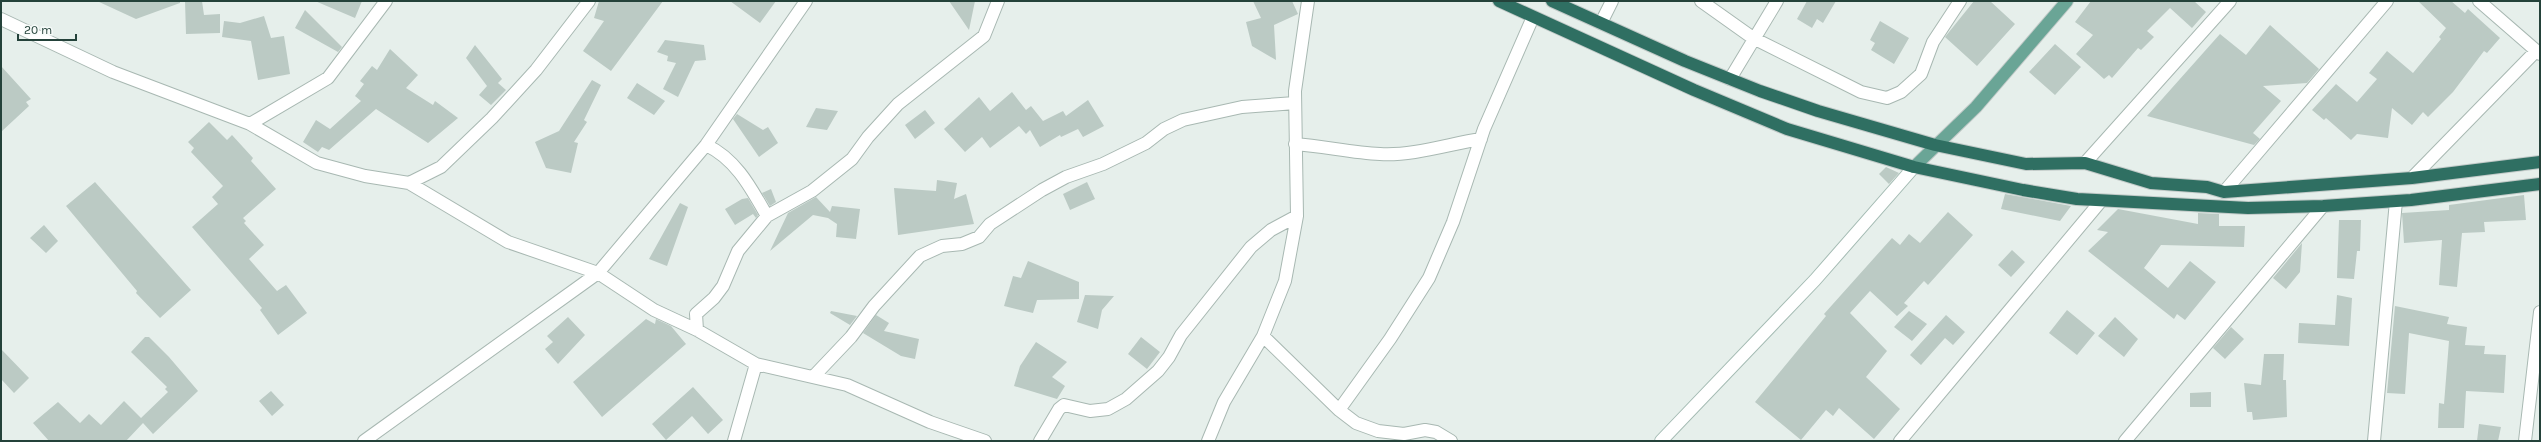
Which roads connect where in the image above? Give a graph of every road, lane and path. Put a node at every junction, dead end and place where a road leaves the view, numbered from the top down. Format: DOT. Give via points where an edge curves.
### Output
graph roads {
  1 [pos="386,1"];
  2 [pos="589,1"];
  3 [pos="806,1"];
  4 [pos="998,1"];
  5 [pos="1308,1"];
  6 [pos="1499,1"];
  7 [pos="1552,1"];
  8 [pos="1612,1"];
  9 [pos="1701,1"];
  10 [pos="1777,1"];
  11 [pos="1960,1"];
  12 [pos="2067,1"];
  13 [pos="2230,1"];
  14 [pos="2386,1"];
  15 [pos="2479,1"];
  16 [pos="1568,8"];
  17 [pos="1534,17"];
  18 [pos="1,19"];
  19 [pos="1601,23"];
  20 [pos="1557,27"];
  21 [pos="1753,38"];
  22 [pos="2538,53"];
  23 [pos="1730,79"];
  24 [pos="1295,103"];
  25 [pos="250,124"];
  26 [pos="1481,138"];
  27 [pos="1295,144"];
  28 [pos="706,145"];
  29 [pos="1935,145"];
  30 [pos="2540,162"];
  31 [pos="2085,163"];
  32 [pos="1914,167"];
  33 [pos="2412,178"];
  34 [pos="409,183"];
  35 [pos="2540,184"];
  36 [pos="2224,192"];
  37 [pos="2101,201"];
  38 [pos="2396,201"];
  39 [pos="2323,206"];
  40 [pos="767,216"];
  41 [pos="1297,216"];
  42 [pos="598,273"];
  43 [pos="2540,312"];
  44 [pos="697,330"];
  45 [pos="1263,336"];
  46 [pos="756,364"];
  47 [pos="814,376"];
  48 [pos="1339,410"];
  49 [pos="364,441"];
  50 [pos="734,441"];
  51 [pos="985,441"];
  52 [pos="1040,441"];
  53 [pos="1208,441"];
  54 [pos="1451,441"];
  55 [pos="1661,441"];
  56 [pos="1900,441"];
  57 [pos="2124,441"];
  58 [pos="2374,441"];
  59 [pos="2525,441"];
  1 -- 25 [label="street" via="328,78"];
  2 -- 34 [label="street" via="536,70 492,118 441,167"];
  3 -- 28 [label="street"];
  4 -- 40 [label="street" via="984,36 898,104 852,159 812,191"];
  5 -- 24 [label="street"];
  6 -- 17 [label="highway"];
  7 -- 16 [label="highway"];
  8 -- 19 [label="street"];
  9 -- 21 [label="street"];
  10 -- 21 [label="street"];
  11 -- 21 [label="street" via="1933,42 1921,74 1901,92 1887,98 1861,92"];
  12 -- 29 [label="main road" via="1981,102"];
  13 -- 31 [label="street"];
  14 -- 36 [label="street"];
  15 -- 22 [label="street"];
  16 -- 19 [label="highway"];
  16 -- 20 [label="highway"];
  17 -- 20 [label="highway"];
  17 -- 26 [label="street"];
  18 -- 25 [label="street" via="113,72"];
  19 -- 23 [label="highway"];
  20 -- 32 [label="highway" via="1694,90 1787,129"];
  21 -- 23 [label="street"];
  22 -- 33 [label="street"];
  23 -- 29 [label="highway" via="1818,111"];
  24 -- 27 [label="street"];
  24 -- 47 [label="street" via="1242,107 1183,120 1164,129 1146,143 1104,164 1066,177 1042,190 990,224 979,237 962,244 942,246 920,256"];
  25 -- 34 [label="street" via="318,163 365,176"];
  26 -- 27 [label="street" via="1405,153 1381,155 1328,146"];
  26 -- 48 [label="street" via="1452,222 1428,278 1390,339"];
  27 -- 41 [label="street"];
  28 -- 40 [label="street" via="721,152 742,174"];
  28 -- 42 [label="street"];
  29 -- 31 [label="highway" via="2026,164"];
  29 -- 32 [label="main road"];
  30 -- 33 [label="highway"];
  31 -- 36 [label="highway" via="2151,183 2207,187"];
  32 -- 37 [label="highway" via="2023,190"];
  32 -- 55 [label="street" via="1815,280"];
  33 -- 36 [label="highway"];
  34 -- 42 [label="street" via="508,242"];
  35 -- 38 [label="highway"];
  37 -- 39 [label="highway" via="2248,208"];
  37 -- 56 [label="street"];
  38 -- 39 [label="highway"];
  38 -- 58 [label="street"];
  39 -- 57 [label="street"];
  40 -- 44 [label="street" via="738,251 723,286 696,314"];
  41 -- 45 [label="street" via="1285,281"];
  41 -- 52 [label="street" via="1271,230 1251,247 1181,335 1158,371 1126,399 1108,409 1090,411 1064,405"];
  42 -- 44 [label="street" via="654,310"];
  42 -- 49 [label="street"];
  43 -- 59 [label="street"];
  44 -- 46 [label="street"];
  45 -- 48 [label="street"];
  45 -- 53 [label="street" via="1224,402"];
  46 -- 47 [label="street"];
  46 -- 50 [label="street"];
  47 -- 51 [label="street" via="848,385 930,422"];
  48 -- 54 [label="street" via="1356,423 1378,431 1404,434 1425,430 1436,432"];
}
